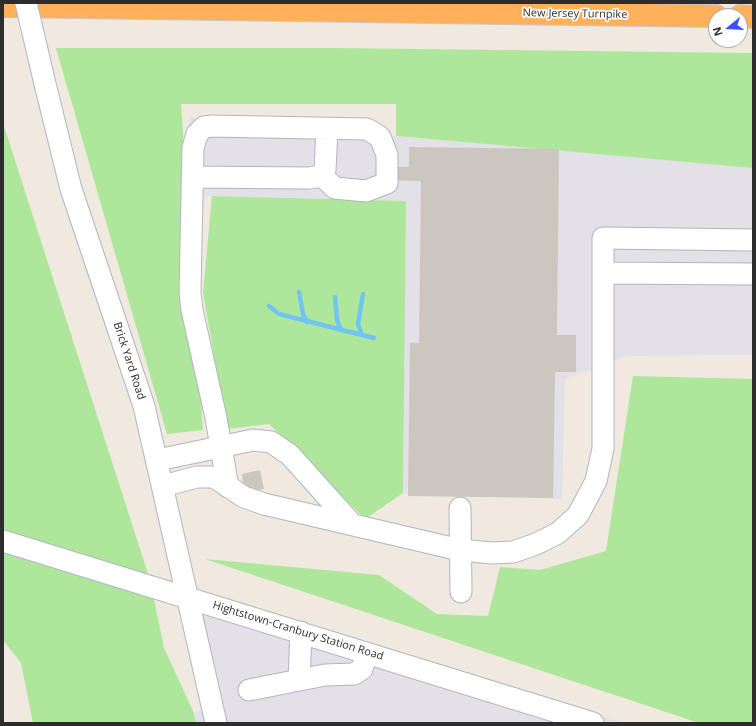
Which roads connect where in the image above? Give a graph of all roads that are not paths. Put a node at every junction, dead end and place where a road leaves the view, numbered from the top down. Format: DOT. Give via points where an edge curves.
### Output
graph roads {
  1 [pos="26,3"];
  2 [pos="3,6"];
  3 [pos="708,16"];
  4 [pos="327,129"];
  5 [pos="322,176"];
  6 [pos="192,177"];
  7 [pos="753,240"];
  8 [pos="603,273"];
  9 [pos="753,274"];
  10 [pos="221,446"];
  11 [pos="158,460"];
  12 [pos="163,486"];
  13 [pos="228,487"];
  14 [pos="460,508"];
  15 [pos="351,523"];
  16 [pos="3,541"];
  17 [pos="460,550"];
  18 [pos="461,592"];
  19 [pos="188,597"];
  20 [pos="301,632"];
  21 [pos="367,652"];
  22 [pos="299,680"];
  23 [pos="249,690"];
  24 [pos="216,723"];
  25 [pos="593,723"];
  1 -- 11 [label="street, Brick Yard Road, bridge" via="71,189 135,376"];
  2 -- 3 [label="highway, New Jersey Turnpike"];
  4 -- 5 [label="street" via="325,170"];
  4 -- 5 [label="street" via="367,129 380,137 387,155 387,183 366,191 335,188"];
  4 -- 6 [label="street" via="204,127 197,134 193,148"];
  5 -- 6 [label="street"];
  6 -- 10 [label="street" via="190,292"];
  7 -- 8 [label="street" via="603,238"];
  8 -- 9 [label="street"];
  8 -- 17 [label="street" via="603,449 596,482 578,515 558,532 536,544 513,552"];
  10 -- 11 [label="street"];
  10 -- 13 [label="street"];
  10 -- 15 [label="street" via="263,440 278,445 305,470"];
  11 -- 12 [label="street, Brick Yard Road"];
  12 -- 13 [label="street" via="197,477 214,477"];
  12 -- 19 [label="street, Brick Yard Road"];
  13 -- 15 [label="street" via="244,497 264,504"];
  14 -- 17 [label="street"];
  15 -- 17 [label="street"];
  16 -- 19 [label="street, Hightstown-Cranbury Station Road"];
  17 -- 18 [label="street"];
  19 -- 20 [label="street, Hightstown-Cranbury Station Road"];
  19 -- 24 [label="street, Brick Yard Road"];
  20 -- 21 [label="street, Hightstown-Cranbury Station Road"];
  20 -- 22 [label="street"];
  21 -- 22 [label="street" via="362,669 354,674 325,675"];
  21 -- 25 [label="street, Hightstown-Cranbury Station Road"];
  22 -- 23 [label="street"];
}
